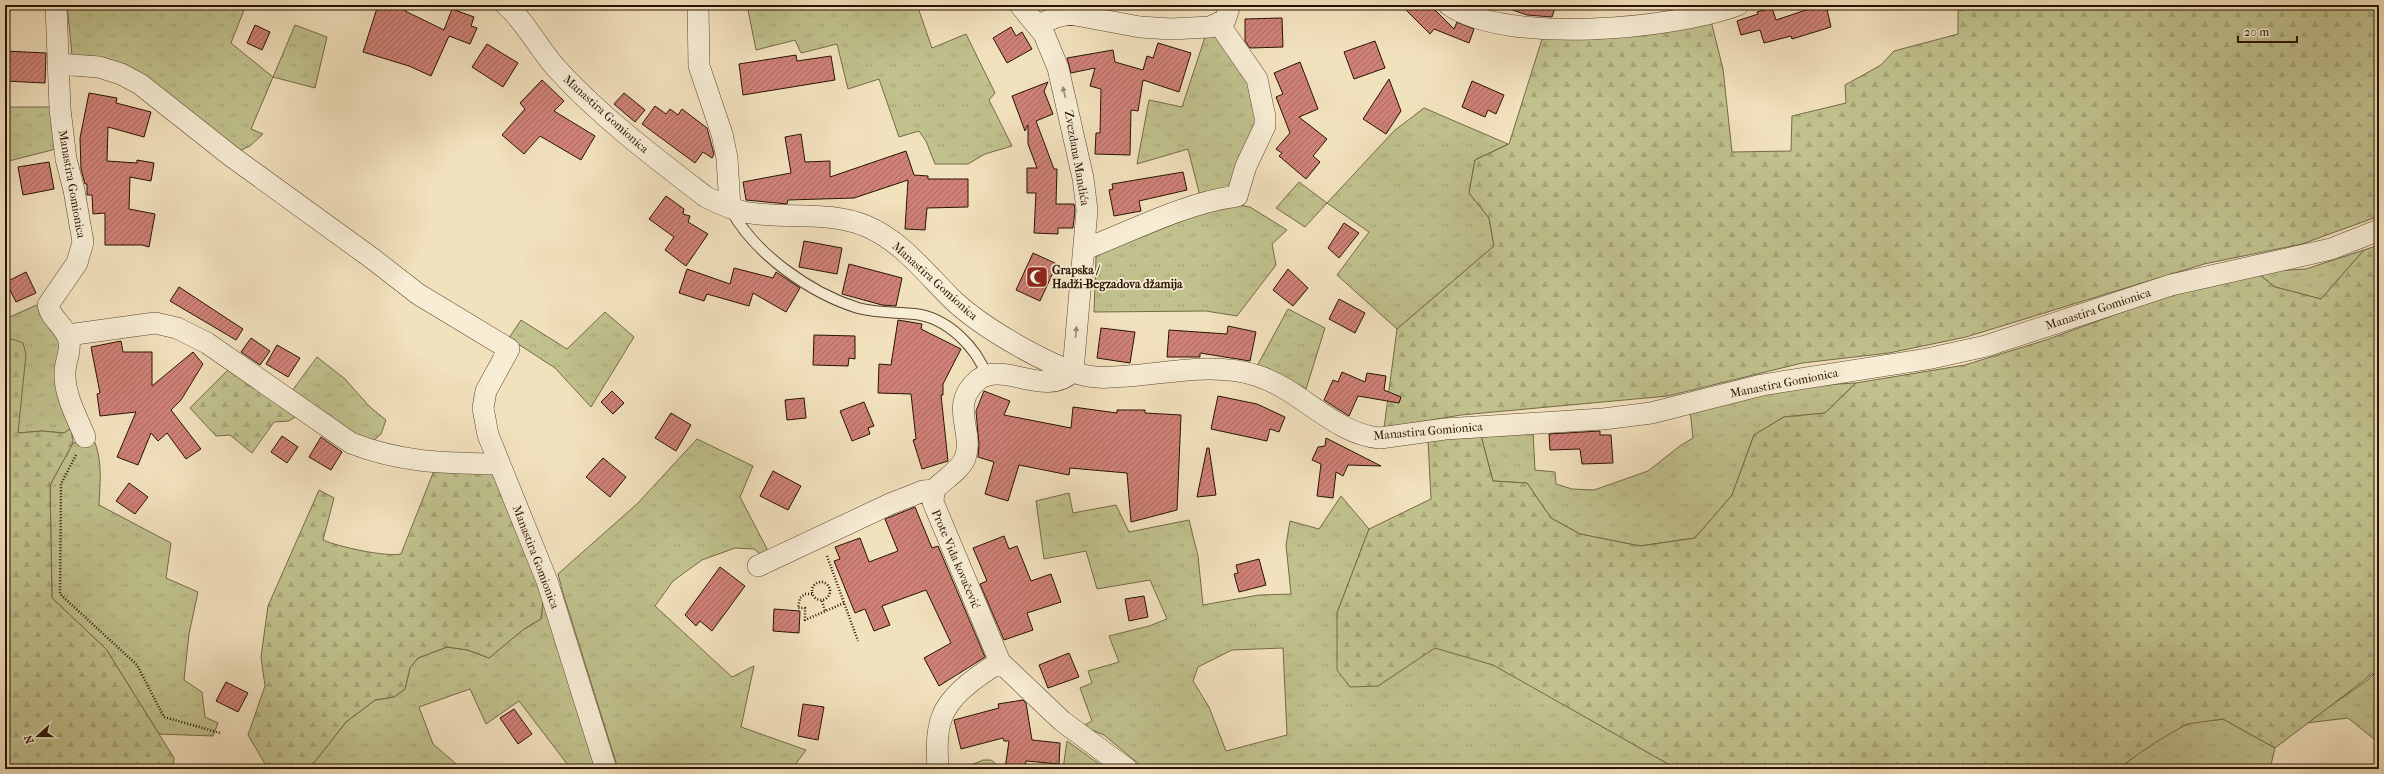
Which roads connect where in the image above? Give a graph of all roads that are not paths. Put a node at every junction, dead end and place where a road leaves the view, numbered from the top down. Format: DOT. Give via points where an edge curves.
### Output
graph roads {
  1 [pos="56,5"];
  2 [pos="506,5"];
  3 [pos="698,5"];
  4 [pos="1020,5"];
  5 [pos="1230,5"];
  6 [pos="1449,5"];
  7 [pos="1738,5"];
  8 [pos="1219,24"];
  9 [pos="1038,25"];
  10 [pos="59,64"];
  11 [pos="730,208"];
  12 [pos="2379,230"];
  13 [pos="1084,249"];
  14 [pos="68,335"];
  15 [pos="1073,371"];
  16 [pos="987,376"];
  17 [pos="85,437"];
  18 [pos="499,464"];
  19 [pos="934,490"];
  20 [pos="758,566"];
  21 [pos="1000,662"];
  22 [pos="606,769"];
  23 [pos="938,769"];
  24 [pos="1127,769"];
  1 -- 10 [label="street, Manastira Gomionica"];
  2 -- 11 [label="street, Manastira Gomionica" via="557,69 631,139 706,196"];
  3 -- 11 [label="street" via="699,66 722,134 727,158"];
  4 -- 9 [label="street, Zvezdana Mandića"];
  5 -- 8 [label="street" via="1225,20"];
  6 -- 7 [label="street" via="1467,14 1516,26 1616,28 1696,17"];
  8 -- 9 [label="street" via="1210,27 1171,29 1140,27 1070,14"];
  8 -- 13 [label="street" via="1257,79 1265,117 1265,126 1246,166 1237,196 1217,198 1191,207"];
  13 -- 9 [label="street, Zvezdana Mandića, one-way" via="1087,210 1073,130 1058,68 1049,43"];
  10 -- 14 [label="street, Manastira Gomionica" via="60,109 66,159 83,242 77,263 48,305 51,315"];
  10 -- 18 [label="street, Manastira Gomionica" via="99,67 140,84 231,156 418,294 509,349 486,391 483,408 488,435"];
  11 -- 15 [label="street, Manastira Gomionica" via="771,215 832,217 874,229 900,248 955,302 988,328 1029,351"];
  11 -- 16 [label="lane" via="743,230 805,284 836,300 860,308 930,316 943,323 967,343 981,360"];
  12 -- 15 [label="street, Manastira Gomionica" via="2331,249 2171,285 1986,346 1927,359 1762,385 1651,413 1603,419 1445,429 1380,438 1353,432 1273,381 1250,373 1228,369 1101,377"];
  15 -- 13 [label="street, Zvezdana Mandića, one-way"];
  14 -- 17 [label="street" via="70,347 65,382"];
  14 -- 18 [label="street" via="155,323 177,328 207,343 351,442 377,453 424,462"];
  15 -- 16 [label="street" via="1063,379 1046,382"];
  16 -- 19 [label="street" via="970,388 963,405 967,454 964,461"];
  18 -- 22 [label="street, Manastira Gomionica" via="534,543"];
  19 -- 20 [label="street" via="923,491 890,504"];
  19 -- 21 [label="street, Prote Vida kovačević" via="935,508"];
  21 -- 23 [label="street" via="971,681 945,709 937,738"];
  21 -- 24 [label="street, Prote Vida kovačević" via="1062,720"];
}
